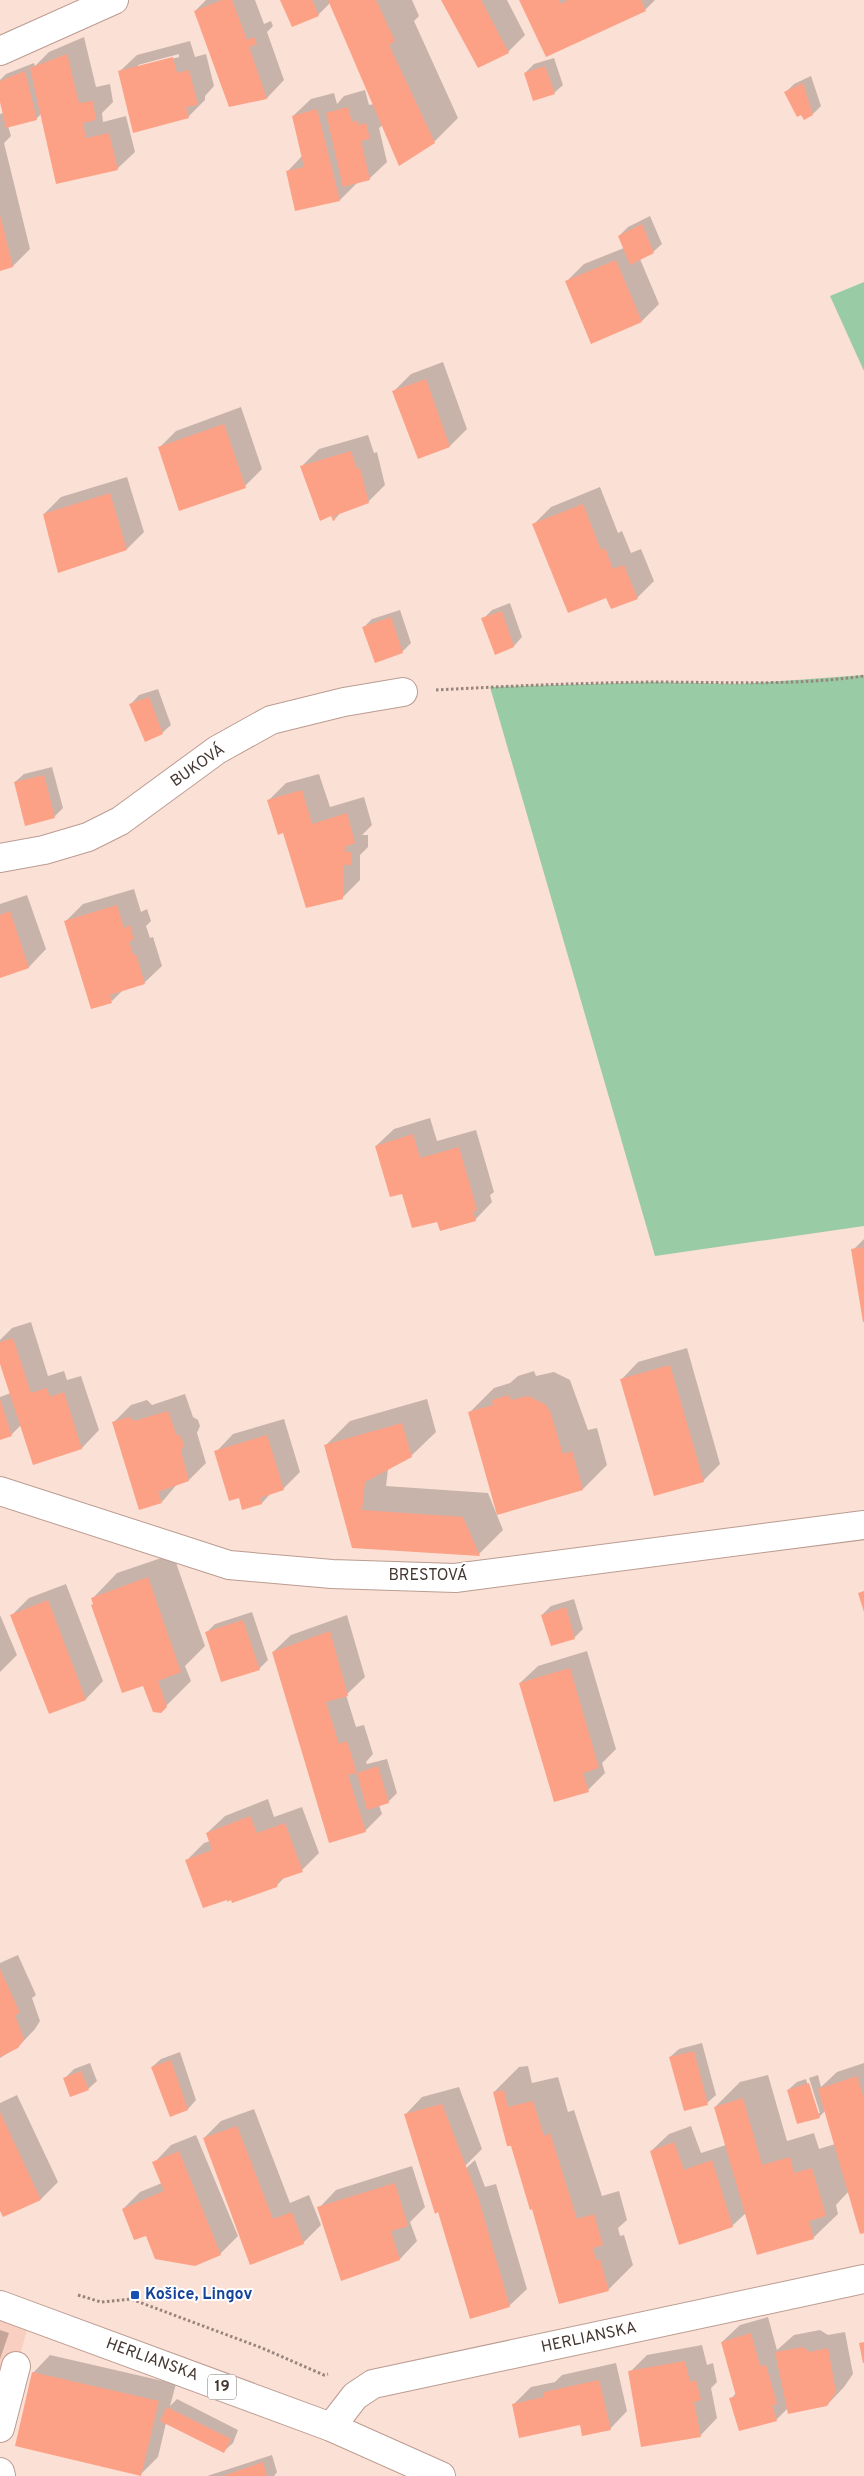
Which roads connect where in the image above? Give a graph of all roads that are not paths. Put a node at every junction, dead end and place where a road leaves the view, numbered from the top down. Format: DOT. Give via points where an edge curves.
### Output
graph roads {
  1 [pos="114,0"];
  2 [pos="0,51"];
  3 [pos="403,692"];
  4 [pos="0,858"];
  5 [pos="0,1491"];
  6 [pos="864,1526"];
  7 [pos="864,2279"];
  8 [pos="0,2305"];
  9 [pos="16,2366"];
  10 [pos="331,2427"];
  11 [pos="0,2428"];
  12 [pos="0,2472"];
  13 [pos="1,2476"];
  14 [pos="441,2476"];
  1 -- 2 [label="street"];
  3 -- 4 [label="street, BUKOVÁ" via="271,720 217,750 120,822 88,837"];
  5 -- 6 [label="street, BRESTOVÁ" via="229,1565 332,1574 455,1578"];
  7 -- 10 [label="street, HERLIANSKA" via="373,2384 355,2396"];
  8 -- 10 [label="street, HERLIANSKA / 19"];
  9 -- 11 [label="street"];
  10 -- 14 [label="street, HERLIANSKA / 19"];
  12 -- 13 [label="street"];
}
